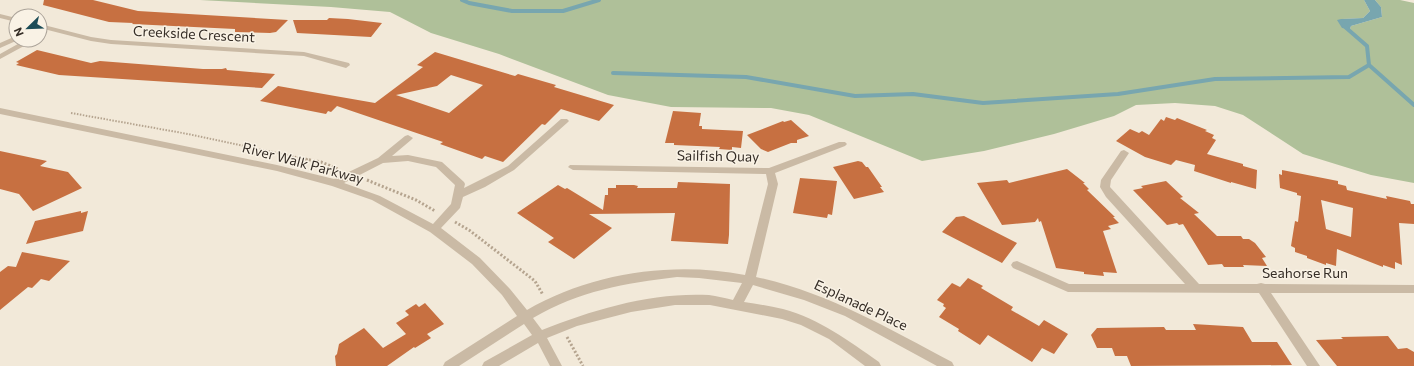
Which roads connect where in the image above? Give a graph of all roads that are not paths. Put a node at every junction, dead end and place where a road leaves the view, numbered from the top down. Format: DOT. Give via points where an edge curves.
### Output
graph roads {
  1 [pos="48,30"];
  2 [pos="16,48"];
  3 [pos="0,57"];
  4 [pos="346,64"];
  5 [pos="0,111"];
  6 [pos="564,121"];
  7 [pos="408,138"];
  8 [pos="842,144"];
  9 [pos="1124,153"];
  10 [pos="381,160"];
  11 [pos="573,167"];
  12 [pos="770,171"];
  13 [pos="335,183"];
  14 [pos="458,195"];
  15 [pos="434,229"];
  16 [pos="1017,265"];
  17 [pos="749,280"];
  18 [pos="1261,287"];
  19 [pos="1196,288"];
  20 [pos="1414,289"];
  21 [pos="737,304"];
  22 [pos="524,317"];
  23 [pos="540,336"];
  24 [pos="449,366"];
  25 [pos="488,366"];
  26 [pos="556,366"];
  27 [pos="875,366"];
  28 [pos="948,366"];
  29 [pos="1314,366"];
  1 -- 4 [label="street, Creekside Crescent" via="111,42 304,54"];
  2 -- 3 [label="street"];
  5 -- 13 [label="street, River Walk Parkway" via="277,168"];
  6 -- 14 [label="street" via="511,168"];
  7 -- 10 [label="street"];
  8 -- 12 [label="street"];
  9 -- 19 [label="street" via="1106,180 1105,187"];
  10 -- 13 [label="street"];
  10 -- 14 [label="street" via="408,158 439,164 460,184"];
  11 -- 12 [label="street, Sailfish Quay"];
  12 -- 17 [label="street, Sailfish Quay" via="772,184"];
  13 -- 15 [label="street, River Walk Parkway" via="376,198"];
  14 -- 15 [label="street" via="456,205"];
  15 -- 22 [label="street, River Walk Parkway" via="476,261 506,292"];
  16 -- 19 [label="street, Seahorse Run" via="1068,288"];
  17 -- 21 [label="street, Sailfish Quay"];
  17 -- 22 [label="street, Esplanade Place" via="677,273 631,279 567,296"];
  17 -- 28 [label="street, Esplanade Place" via="798,292 850,314"];
  18 -- 19 [label="street, Seahorse Run"];
  18 -- 20 [label="street, Seahorse Run"];
  18 -- 29 [label="street"];
  21 -- 23 [label="street" via="710,300 675,300 631,306 575,322"];
  21 -- 27 [label="street" via="783,314 805,322 832,336"];
  22 -- 23 [label="street, River Walk Parkway"];
  22 -- 24 [label="street, Esplanade Place"];
  23 -- 25 [label="street"];
  23 -- 26 [label="street, River Walk Parkway"];
}
